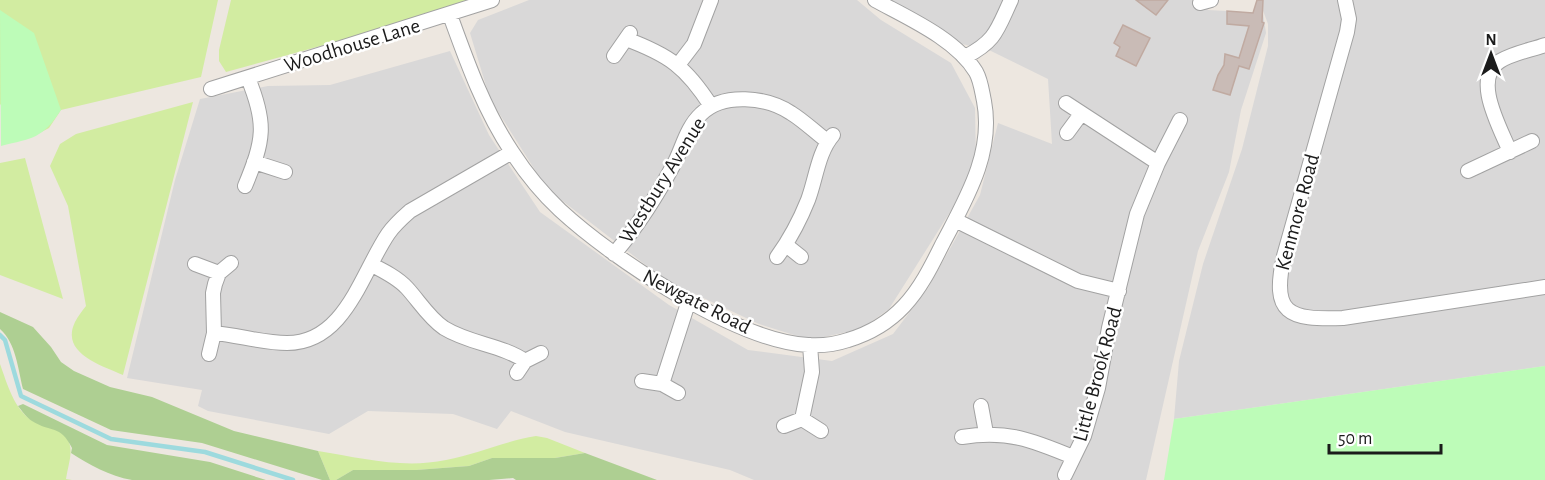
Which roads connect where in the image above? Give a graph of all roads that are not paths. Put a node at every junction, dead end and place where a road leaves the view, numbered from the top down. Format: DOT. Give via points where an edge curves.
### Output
graph roads {
  1 [pos="492,0"];
  2 [pos="711,0"];
  3 [pos="875,0"];
  4 [pos="1011,0"];
  5 [pos="1345,0"];
  6 [pos="450,15"];
  7 [pos="1545,45"];
  8 [pos="614,56"];
  9 [pos="965,57"];
  10 [pos="678,65"];
  11 [pos="248,78"];
  12 [pos="211,89"];
  13 [pos="1066,103"];
  14 [pos="711,106"];
  15 [pos="1081,114"];
  16 [pos="1180,120"];
  17 [pos="1066,133"];
  18 [pos="1532,141"];
  19 [pos="512,152"];
  20 [pos="1510,152"];
  21 [pos="254,162"];
  22 [pos="1158,163"];
  23 [pos="1468,171"];
  24 [pos="285,172"];
  25 [pos="244,186"];
  26 [pos="955,220"];
  27 [pos="614,254"];
  28 [pos="801,257"];
  29 [pos="231,263"];
  30 [pos="195,264"];
  31 [pos="372,265"];
  32 [pos="219,273"];
  33 [pos="1545,287"];
  34 [pos="1119,291"];
  35 [pos="689,300"];
  36 [pos="214,333"];
  37 [pos="810,345"];
  38 [pos="542,352"];
  39 [pos="209,354"];
  40 [pos="642,381"];
  41 [pos="662,384"];
  42 [pos="678,393"];
  43 [pos="981,406"];
  44 [pos="802,419"];
  45 [pos="784,426"];
  46 [pos="821,431"];
  47 [pos="986,433"];
  48 [pos="962,437"];
  49 [pos="1073,457"];
  50 [pos="1065,475"];
  1 -- 6 [label="street, Woodhouse Lane"];
  2 -- 10 [label="street" via="694,45"];
  3 -- 9 [label="street, Newgate Road" via="939,36"];
  4 -- 9 [label="street" via="991,39"];
  5 -- 33 [label="street, Kenmore Road" via="1347,33 1284,256 1278,291 1281,302 1301,316 1343,318"];
  6 -- 11 [label="street, Woodhouse Lane"];
  6 -- 19 [label="street, Newgate Road" via="480,95"];
  7 -- 20 [label="street" via="1499,61 1486,81"];
  8 -- 10 [label="street, Westbury Avenue" via="628,35"];
  9 -- 26 [label="street, Newgate Road" via="980,84 987,136 975,179"];
  10 -- 14 [label="street, Westbury Avenue"];
  11 -- 12 [label="street, Woodhouse Lane"];
  11 -- 21 [label="street" via="261,116 261,140"];
  13 -- 15 [label="street"];
  14 -- 27 [label="street, Westbury Avenue" via="692,125 670,171"];
  14 -- 28 [label="street, Westbury Avenue" via="748,100 771,104 830,138 808,200 782,251"];
  15 -- 17 [label="street"];
  15 -- 22 [label="street"];
  16 -- 22 [label="street, Little Brook Road"];
  18 -- 20 [label="street"];
  19 -- 27 [label="street, Newgate Road" via="559,209"];
  19 -- 31 [label="street" via="410,211 387,235"];
  20 -- 23 [label="street"];
  21 -- 24 [label="street"];
  21 -- 25 [label="street"];
  22 -- 34 [label="street, Little Brook Road" via="1137,214"];
  26 -- 34 [label="street, Little Brook Road" via="1078,281"];
  26 -- 37 [label="street, Newgate Road" via="924,280 904,306 866,333 848,340"];
  27 -- 35 [label="street, Newgate Road"];
  29 -- 32 [label="street"];
  30 -- 32 [label="street"];
  31 -- 36 [label="street" via="341,316 311,339 288,343"];
  31 -- 38 [label="street" via="405,285 431,317 462,338 508,352 521,367"];
  32 -- 36 [label="street" via="213,293"];
  34 -- 49 [label="street, Little Brook Road" via="1095,397 1084,436"];
  35 -- 37 [label="street, Newgate Road" via="764,335"];
  35 -- 41 [label="street"];
  36 -- 39 [label="street"];
  37 -- 44 [label="street" via="812,372"];
  40 -- 41 [label="street"];
  41 -- 42 [label="street"];
  43 -- 47 [label="street"];
  44 -- 45 [label="street"];
  44 -- 46 [label="street"];
  47 -- 48 [label="street, Little Brook Road"];
  47 -- 49 [label="street, Little Brook Road" via="1027,439"];
  49 -- 50 [label="street, Little Brook Road"];
}
